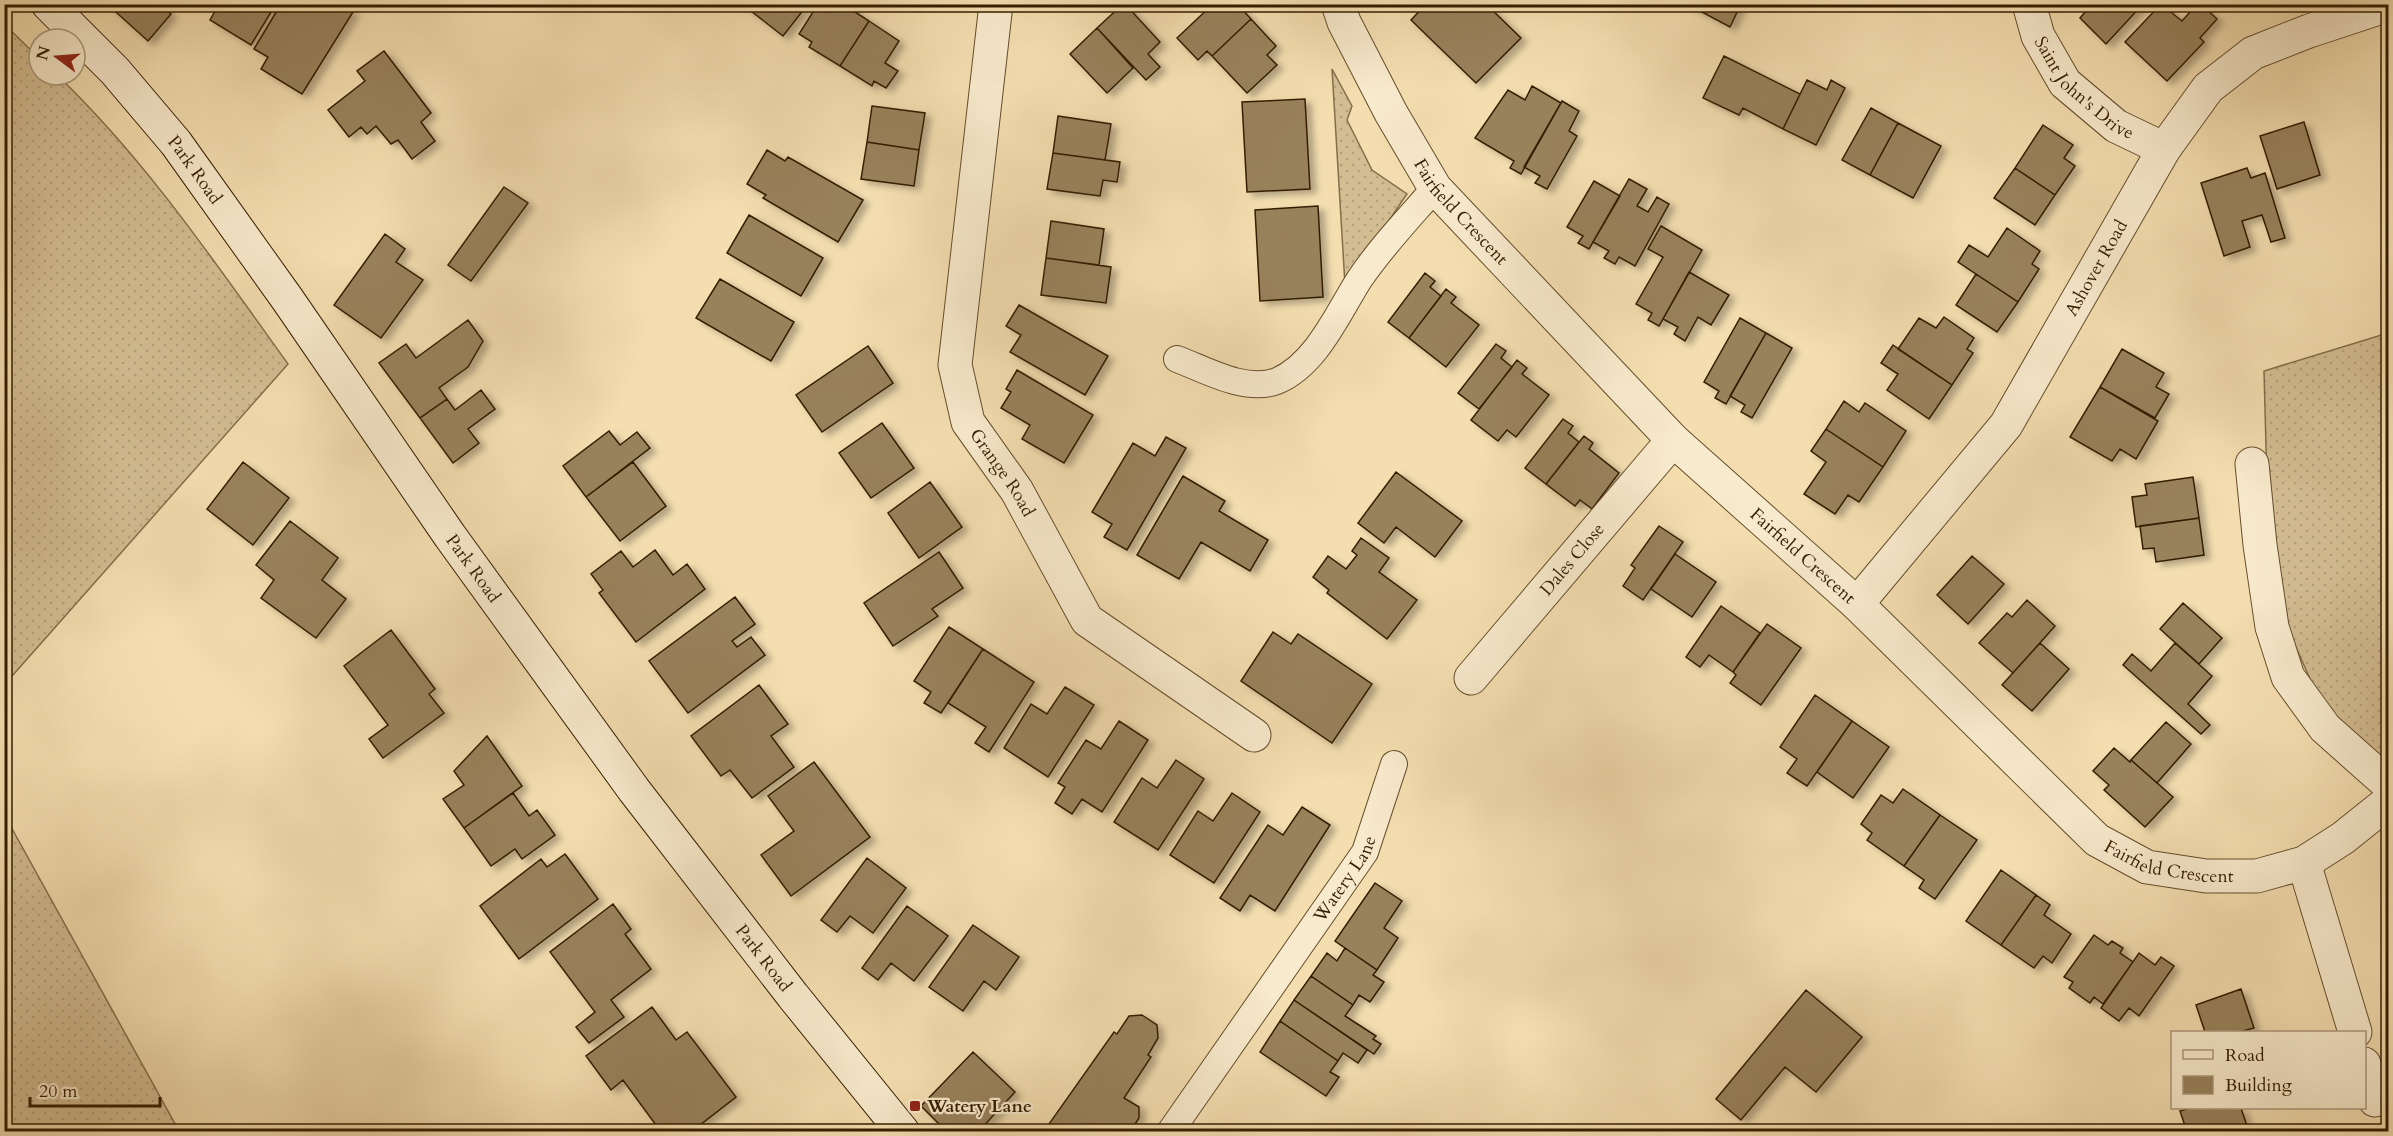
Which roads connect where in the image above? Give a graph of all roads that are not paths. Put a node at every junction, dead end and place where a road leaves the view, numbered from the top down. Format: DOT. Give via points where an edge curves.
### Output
graph roads {
  1 [pos="48,4"];
  2 [pos="996,4"];
  3 [pos="1338,4"];
  4 [pos="2028,4"];
  5 [pos="2388,5"];
  6 [pos="2164,149"];
  7 [pos="1435,188"];
  8 [pos="1177,358"];
  9 [pos="1673,440"];
  10 [pos="2252,464"];
  11 [pos="1857,604"];
  12 [pos="1471,678"];
  13 [pos="1254,735"];
  14 [pos="1394,764"];
  15 [pos="2388,784"];
  16 [pos="2388,802"];
  17 [pos="2304,862"];
  18 [pos="2355,1031"];
  19 [pos="2366,1071"];
  20 [pos="2375,1100"];
  21 [pos="903,1131"];
  22 [pos="1170,1131"];
  1 -- 21 [label="street, Park Road" via="115,70 176,143 450,536 634,790"];
  2 -- 13 [label="street, Grange Road" via="956,365 968,422 1017,491 1087,620"];
  3 -- 7 [label="street, Fairfield Crescent" via="1391,113"];
  4 -- 6 [label="street, Saint John's Drive" via="2038,36 2065,83 2116,126"];
  5 -- 6 [label="street, Ashover Road" via="2253,53 2208,88"];
  6 -- 11 [label="street, Ashover Road" via="2006,425"];
  7 -- 8 [label="lane" via="1386,244 1359,280 1334,324 1300,367 1276,381 1242,384"];
  7 -- 9 [label="street, Fairfield Crescent"];
  9 -- 11 [label="street, Fairfield Crescent"];
  9 -- 12 [label="street, Dales Close"];
  10 -- 15 [label="street" via="2272,627 2288,677 2325,728"];
  11 -- 17 [label="street, Fairfield Crescent" via="2097,840 2146,867 2206,876 2257,876"];
  14 -- 22 [label="lane, Watery Lane" via="1365,852"];
  16 -- 17 [label="street, Fairfield Crescent" via="2343,838"];
  17 -- 18 [label="street"];
  19 -- 20 [label="street"];
}
